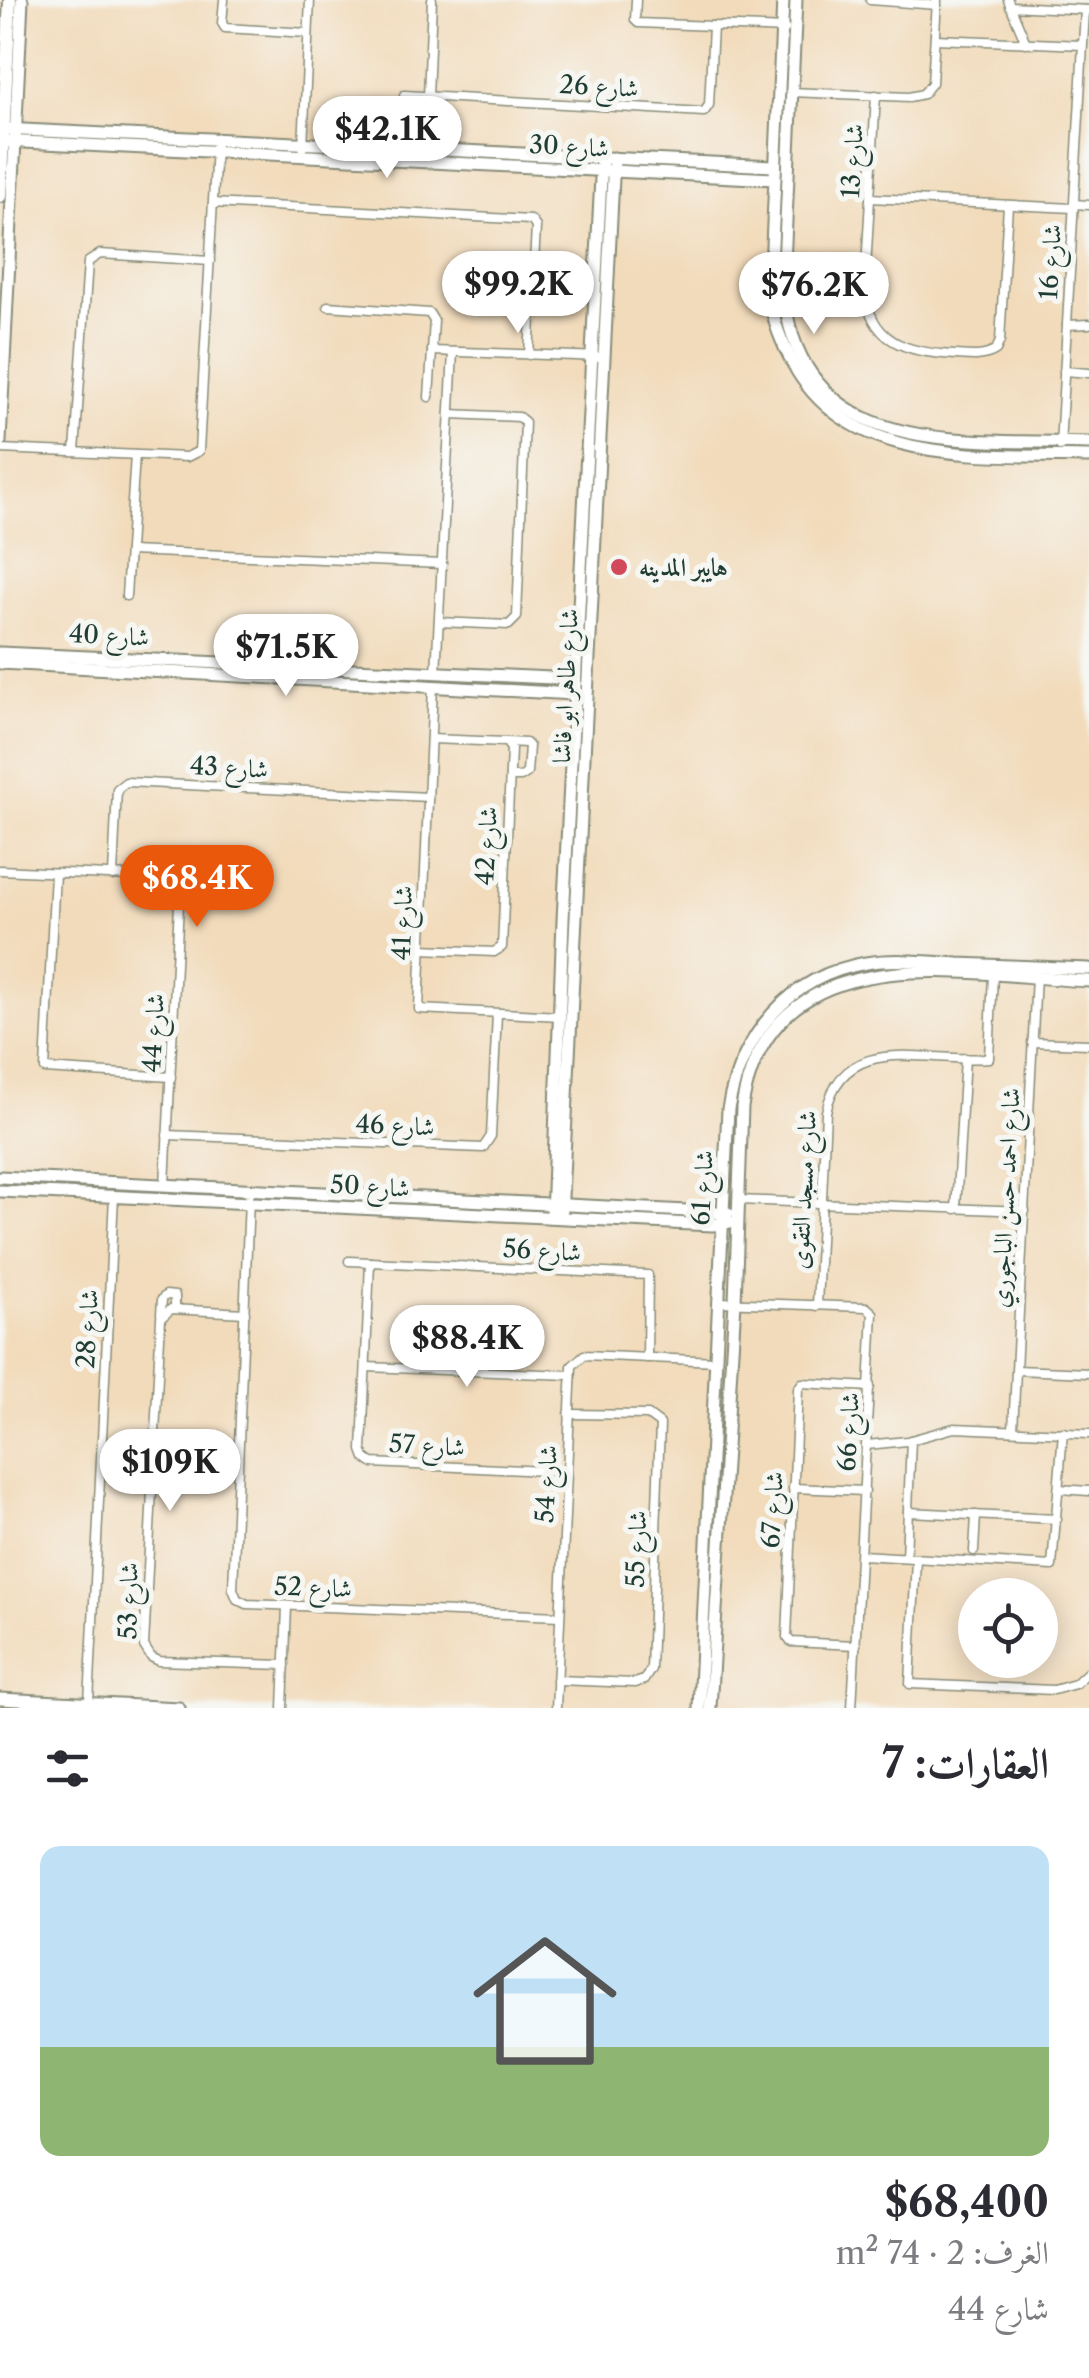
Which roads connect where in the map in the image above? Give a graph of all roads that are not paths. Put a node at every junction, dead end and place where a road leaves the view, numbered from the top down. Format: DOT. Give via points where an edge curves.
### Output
graph roads {
  1 [pos="22,0"];
  2 [pos="224,0"];
  3 [pos="310,0"];
  4 [pos="432,0"];
  5 [pos="636,0"];
  6 [pos="784,0"];
  7 [pos="796,0"];
  8 [pos="870,0"];
  9 [pos="937,2"];
  10 [pos="1009,3"];
  11 [pos="8,4"];
  12 [pos="1087,10"];
  13 [pos="713,26"];
  14 [pos="788,29"];
  15 [pos="308,33"];
  16 [pos="935,39"];
  17 [pos="1026,42"];
  18 [pos="1082,45"];
  19 [pos="1085,76"];
  20 [pos="791,92"];
  21 [pos="404,95"];
  22 [pos="876,95"];
  23 [pos="428,96"];
  24 [pos="9,136"];
  25 [pos="216,146"];
  26 [pos="303,150"];
  27 [pos="608,164"];
  28 [pos="774,172"];
  29 [pos="1075,172"];
  30 [pos="1089,172"];
  31 [pos="0,196"];
  32 [pos="870,198"];
  33 [pos="213,203"];
  34 [pos="1008,205"];
  35 [pos="1089,205"];
  36 [pos="1073,206"];
  37 [pos="779,215"];
  38 [pos="210,261"];
  39 [pos="328,306"];
  40 [pos="1089,324"];
  41 [pos="1067,326"];
  42 [pos="432,351"];
  43 [pos="453,352"];
  44 [pos="530,355"];
  45 [pos="598,357"];
  46 [pos="1064,371"];
  47 [pos="430,373"];
  48 [pos="1089,373"];
  49 [pos="452,374"];
  50 [pos="429,397"];
  51 [pos="450,414"];
  52 [pos="1060,442"];
  53 [pos="1089,443"];
  54 [pos="0,446"];
  55 [pos="75,452"];
  56 [pos="135,455"];
  57 [pos="1059,456"];
  58 [pos="1089,457"];
  59 [pos="129,551"];
  60 [pos="442,564"];
  61 [pos="126,596"];
  62 [pos="439,622"];
  63 [pos="0,653"];
  64 [pos="0,664"];
  65 [pos="434,680"];
  66 [pos="575,680"];
  67 [pos="574,694"];
  68 [pos="430,738"];
  69 [pos="506,742"];
  70 [pos="510,777"];
  71 [pos="428,797"];
  72 [pos="0,870"];
  73 [pos="55,872"];
  74 [pos="113,876"];
  75 [pos="421,948"];
  76 [pos="903,967"];
  77 [pos="1089,969"];
  78 [pos="1036,973"];
  79 [pos="993,976"];
  80 [pos="1089,981"];
  81 [pos="497,1014"];
  82 [pos="565,1016"];
  83 [pos="1032,1042"];
  84 [pos="1089,1044"];
  85 [pos="965,1058"];
  86 [pos="170,1076"];
  87 [pos="168,1135"];
  88 [pos="0,1177"];
  89 [pos="165,1186"];
  90 [pos="0,1190"];
  91 [pos="114,1196"];
  92 [pos="250,1196"];
  93 [pos="821,1204"];
  94 [pos="956,1209"];
  95 [pos="556,1211"];
  96 [pos="738,1211"];
  97 [pos="1025,1212"];
  98 [pos="723,1218"];
  99 [pos="349,1261"];
  100 [pos="370,1262"];
  101 [pos="720,1302"];
  102 [pos="735,1302"];
  103 [pos="817,1306"];
  104 [pos="175,1309"];
  105 [pos="245,1314"];
  106 [pos="161,1318"];
  107 [pos="646,1358"];
  108 [pos="724,1361"];
  109 [pos="366,1367"];
  110 [pos="1018,1370"];
  111 [pos="1089,1373"];
  112 [pos="570,1375"];
  113 [pos="870,1387"];
  114 [pos="568,1414"];
  115 [pos="1013,1430"];
  116 [pos="1064,1432"];
  117 [pos="1089,1434"];
  118 [pos="912,1440"];
  119 [pos="868,1444"];
  120 [pos="566,1472"];
  121 [pos="793,1488"];
  122 [pos="1060,1489"];
  123 [pos="865,1491"];
  124 [pos="1089,1491"];
  125 [pos="908,1512"];
  126 [pos="976,1515"];
  127 [pos="1057,1519"];
  128 [pos="974,1550"];
  129 [pos="861,1555"];
  130 [pos="911,1558"];
  131 [pos="287,1606"];
  132 [pos="560,1616"];
  133 [pos="856,1645"];
  134 [pos="285,1665"];
  135 [pos="1089,1671"];
  136 [pos="557,1680"];
  137 [pos="0,1699"];
  138 [pos="89,1703"];
  139 [pos="178,1708"];
  140 [pos="283,1708"];
  141 [pos="556,1708"];
  142 [pos="699,1708"];
  143 [pos="710,1708"];
  144 [pos="852,1708"];
  1 -- 24 [label="street"];
  2 -- 15 [label="street" via="226,28"];
  3 -- 15 [label="street"];
  4 -- 23 [label="street"];
  5 -- 13 [label="street" via="637,23"];
  6 -- 14 [label="street"];
  7 -- 14 [label="street"];
  8 -- 9 [label="street"];
  9 -- 16 [label="street"];
  10 -- 12 [label="street"];
  10 -- 17 [label="street"];
  11 -- 24 [label="main road"];
  12 -- 18 [label="street, شارع 16"];
  13 -- 14 [label="street"];
  13 -- 23 [label="street, شارع 26" via="704,112"];
  14 -- 20 [label="street"];
  14 -- 28 [label="street"];
  15 -- 26 [label="street"];
  16 -- 17 [label="street"];
  16 -- 22 [label="street" via="928,89 916,97"];
  17 -- 18 [label="street"];
  18 -- 19 [label="street, شارع 16"];
  19 -- 29 [label="street, شارع 16"];
  20 -- 22 [label="street"];
  20 -- 37 [label="street"];
  21 -- 23 [label="street, شارع 26"];
  22 -- 32 [label="street, شارع 13"];
  24 -- 25 [label="street, شارع 30"];
  24 -- 31 [label="main road"];
  24 -- 54 [label="street"];
  25 -- 26 [label="street, شارع 30"];
  25 -- 33 [label="street"];
  26 -- 27 [label="street, شارع 30"];
  27 -- 28 [label="street, شارع 30"];
  27 -- 45 [label="street, شارع طاهر ابو فاشا"];
  28 -- 37 [label="street"];
  29 -- 30 [label="street"];
  29 -- 36 [label="street, شارع 16"];
  32 -- 34 [label="street"];
  32 -- 34 [label="street, شارع 13" via="870,313 894,343 922,353 987,356 996,350"];
  33 -- 38 [label="street"];
  33 -- 44 [label="street" via="531,220 536,227"];
  34 -- 36 [label="street"];
  35 -- 36 [label="street"];
  36 -- 41 [label="street, شارع 16"];
  37 -- 52 [label="street" via="789,328 806,366 833,397 868,422 901,433"];
  37 -- 57 [label="street" via="770,290 776,328 801,378 826,407 897,444"];
  38 -- 55 [label="street" via="100,254 88,262"];
  38 -- 56 [label="street" via="201,445 187,457"];
  39 -- 42 [label="street" via="426,312 434,322"];
  40 -- 41 [label="street"];
  41 -- 46 [label="street, شارع 16"];
  42 -- 43 [label="street"];
  42 -- 47 [label="street"];
  43 -- 44 [label="street"];
  43 -- 49 [label="street, شارع 41"];
  44 -- 45 [label="street"];
  45 -- 66 [label="street, شارع طاهر ابو فاشا"];
  45 -- 82 [label="street, شارع طاهر ابو فاشا"];
  46 -- 48 [label="street"];
  46 -- 52 [label="street, شارع 16"];
  47 -- 49 [label="street"];
  47 -- 50 [label="street"];
  49 -- 51 [label="street, شارع 41"];
  51 -- 60 [label="street, شارع 41"];
  51 -- 62 [label="street" via="524,422 517,616 509,625"];
  52 -- 53 [label="street"];
  52 -- 57 [label="street, شارع 16"];
  54 -- 55 [label="street"];
  55 -- 56 [label="street"];
  56 -- 59 [label="street"];
  57 -- 58 [label="street"];
  59 -- 60 [label="street"];
  59 -- 61 [label="street"];
  60 -- 62 [label="street, شارع 41"];
  62 -- 65 [label="street, شارع 41"];
  63 -- 65 [label="street, شارع 40"];
  64 -- 65 [label="street, شارع 40"];
  65 -- 66 [label="street, شارع 40"];
  65 -- 67 [label="street, شارع 40"];
  65 -- 68 [label="street, شارع 41"];
  66 -- 67 [label="street, شارع طاهر ابو فاشا"];
  67 -- 82 [label="street, شارع طاهر ابو فاشا"];
  68 -- 69 [label="street"];
  68 -- 71 [label="street, شارع 41"];
  69 -- 70 [label="street, شارع 42" via="512,747"];
  69 -- 70 [label="street" via="529,746 527,773"];
  70 -- 75 [label="street, شارع 42" via="500,949"];
  71 -- 74 [label="street, شارع 43" via="126,782 117,789"];
  71 -- 75 [label="street, شارع 41"];
  72 -- 73 [label="street, شارع 44"];
  73 -- 74 [label="street, شارع 44"];
  73 -- 86 [label="street" via="45,1069"];
  74 -- 86 [label="street, شارع 44" via="172,878 180,888"];
  75 -- 81 [label="street, شارع 41" via="419,1010"];
  76 -- 78 [label="street, شارع 61"];
  76 -- 79 [label="street, شارع 61"];
  76 -- 96 [label="street, شارع 61" via="822,990 774,1029 744,1094"];
  76 -- 98 [label="street, شارع 61" via="868,963 816,979 764,1022 731,1094"];
  77 -- 78 [label="street, شارع 61"];
  78 -- 79 [label="street, شارع 61"];
  78 -- 80 [label="street, شارع 61"];
  78 -- 83 [label="street, شارع احمد حسن الباجوري"];
  79 -- 85 [label="street" via="990,1056"];
  81 -- 82 [label="street, شارع 41"];
  81 -- 87 [label="street, شارع 46" via="492,1136 484,1148"];
  82 -- 95 [label="street, شارع طاهر ابو فاشا"];
  83 -- 84 [label="street"];
  83 -- 97 [label="street, شارع احمد حسن الباجوري"];
  85 -- 93 [label="street, شارع مسجد التقوى" via="882,1056 840,1079 826,1112"];
  85 -- 94 [label="street"];
  86 -- 87 [label="street, شارع 44"];
  87 -- 89 [label="street, شارع 44"];
  88 -- 89 [label="street, شارع 50"];
  89 -- 92 [label="street, شارع 50"];
  90 -- 91 [label="street, شارع 50"];
  91 -- 92 [label="street, شارع 50"];
  91 -- 138 [label="street, شارع 28"];
  92 -- 95 [label="street, شارع 50"];
  92 -- 105 [label="street, شارع 52"];
  93 -- 94 [label="street"];
  93 -- 96 [label="street"];
  93 -- 103 [label="street, شارع مسجد التقوى"];
  94 -- 97 [label="street"];
  95 -- 98 [label="street, شارع 50"];
  96 -- 98 [label="street, شارع 50"];
  96 -- 102 [label="street, شارع 61"];
  97 -- 110 [label="street, شارع احمد حسن الباجوري"];
  98 -- 101 [label="street, شارع 61"];
  99 -- 100 [label="street, شارع 56"];
  100 -- 107 [label="street, شارع 56" via="648,1275"];
  100 -- 109 [label="street, شارع 57"];
  101 -- 102 [label="street, شارع 66"];
  101 -- 108 [label="street, شارع 61"];
  102 -- 103 [label="street, شارع 66"];
  102 -- 108 [label="street, شارع 61"];
  103 -- 113 [label="street, شارع 66" via="872,1311"];
  104 -- 105 [label="street"];
  104 -- 106 [label="street"];
  104 -- 106 [label="street" via="175,1296 164,1296"];
  105 -- 131 [label="street, شارع 52" via="234,1592 243,1603"];
  106 -- 134 [label="street, شارع 53" via="145,1650 159,1661"];
  107 -- 108 [label="street"];
  107 -- 112 [label="street" via="584,1355"];
  108 -- 142 [label="street, شارع 61"];
  108 -- 143 [label="street, شارع 61"];
  109 -- 112 [label="street"];
  109 -- 120 [label="street, شارع 57" via="362,1450 368,1461"];
  110 -- 111 [label="street"];
  110 -- 115 [label="street, شارع احمد حسن الباجوري"];
  112 -- 114 [label="street, شارع 54"];
  113 -- 119 [label="street, شارع 66"];
  113 -- 121 [label="street, شارع 67" via="798,1386"];
  114 -- 120 [label="street, شارع 54"];
  114 -- 136 [label="street, شارع 55" via="648,1416 661,1429 652,1651 650,1673 640,1682"];
  115 -- 116 [label="street"];
  115 -- 118 [label="street" via="954,1428"];
  116 -- 117 [label="street"];
  116 -- 122 [label="street"];
  118 -- 119 [label="street"];
  118 -- 125 [label="street"];
  119 -- 123 [label="street, شارع 66"];
  120 -- 132 [label="street, شارع 54"];
  121 -- 123 [label="street"];
  121 -- 133 [label="street, شارع 67" via="788,1639"];
  122 -- 124 [label="street"];
  122 -- 127 [label="street"];
  123 -- 129 [label="street, شارع 66"];
  125 -- 126 [label="street"];
  125 -- 130 [label="street"];
  126 -- 127 [label="street"];
  126 -- 128 [label="street"];
  127 -- 130 [label="street" via="1052,1566"];
  129 -- 130 [label="street"];
  129 -- 133 [label="street, شارع 66"];
  130 -- 135 [label="street" via="910,1684 1054,1690"];
  131 -- 132 [label="street, شارع 52"];
  131 -- 134 [label="street"];
  132 -- 136 [label="street, شارع 54"];
  133 -- 144 [label="street, شارع 66"];
  134 -- 140 [label="street"];
  136 -- 141 [label="street, شارع 54"];
  137 -- 138 [label="street"];
  138 -- 139 [label="street"];
}
